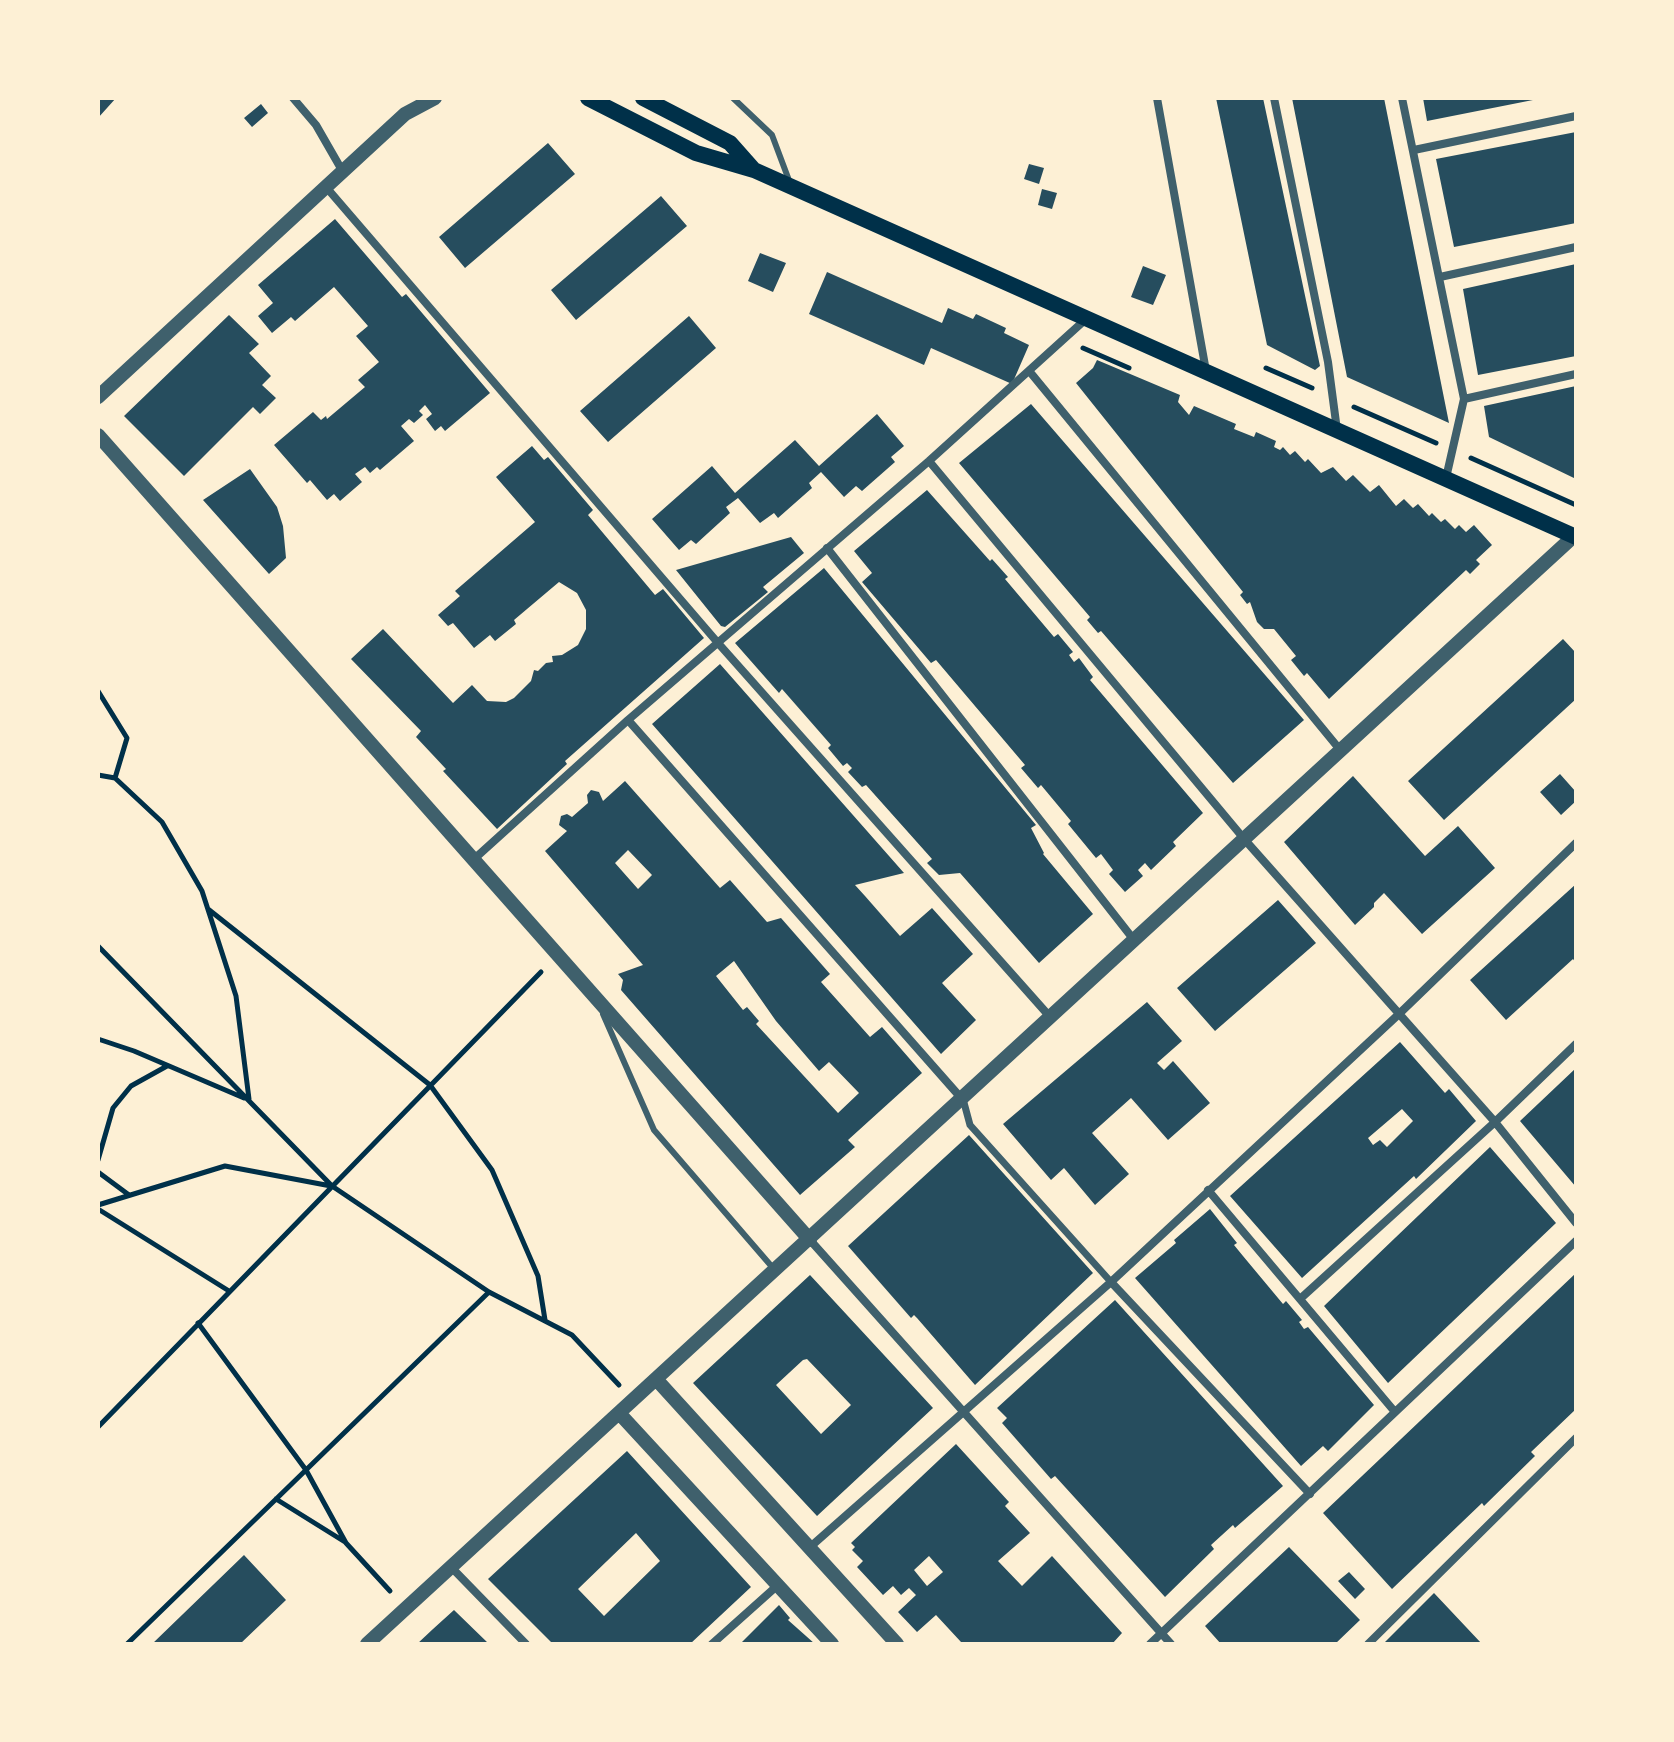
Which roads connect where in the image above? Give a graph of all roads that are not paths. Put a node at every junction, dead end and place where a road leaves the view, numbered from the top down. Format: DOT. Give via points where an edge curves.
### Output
graph roads {
  1 [pos="293,98"];
  2 [pos="435,98"];
  3 [pos="588,98"];
  4 [pos="643,98"];
  5 [pos="733,98"];
  6 [pos="1157,98"];
  7 [pos="1274,98"];
  8 [pos="1402,98"];
  9 [pos="416,103"];
  10 [pos="1576,116"];
  11 [pos="1414,150"];
  12 [pos="754,170"];
  13 [pos="343,172"];
  14 [pos="791,186"];
  15 [pos="326,187"];
  16 [pos="1576,247"];
  17 [pos="1440,277"];
  18 [pos="1086,318"];
  19 [pos="1030,372"];
  20 [pos="1206,372"];
  21 [pos="1576,374"];
  22 [pos="98,397"];
  23 [pos="1464,399"];
  24 [pos="1337,431"];
  25 [pos="98,435"];
  26 [pos="929,461"];
  27 [pos="1445,479"];
  28 [pos="1575,537"];
  29 [pos="827,548"];
  30 [pos="718,643"];
  31 [pos="628,720"];
  32 [pos="1341,751"];
  33 [pos="1245,840"];
  34 [pos="1576,843"];
  35 [pos="473,860"];
  36 [pos="1135,941"];
  37 [pos="597,1000"];
  38 [pos="1399,1014"];
  39 [pos="1051,1018"];
  40 [pos="1576,1044"];
  41 [pos="963,1099"];
  42 [pos="1495,1122"];
  43 [pos="1208,1190"];
  44 [pos="1576,1223"];
  45 [pos="810,1240"];
  46 [pos="1576,1241"];
  47 [pos="776,1271"];
  48 [pos="1111,1282"];
  49 [pos="1300,1299"];
  50 [pos="656,1379"];
  51 [pos="964,1411"];
  52 [pos="1395,1412"];
  53 [pos="619,1413"];
  54 [pos="1576,1438"];
  55 [pos="1310,1494"];
  56 [pos="809,1548"];
  57 [pos="451,1567"];
  58 [pos="778,1585"];
  59 [pos="1162,1632"];
  60 [pos="367,1644"];
  61 [pos="526,1644"];
  62 [pos="712,1644"];
  63 [pos="832,1644"];
  64 [pos="897,1644"];
  65 [pos="1150,1644"];
  66 [pos="1171,1644"];
  67 [pos="1368,1644"];
  1 -- 13 [label="street"];
  2 -- 9 [label="street"];
  3 -- 12 [label="main road" via="696,153"];
  4 -- 12 [label="main road" via="730,143"];
  5 -- 14 [label="lane" via="772,135"];
  6 -- 20 [label="street"];
  7 -- 24 [label="street"];
  8 -- 11 [label="street"];
  9 -- 13 [label="street"];
  10 -- 11 [label="street"];
  11 -- 17 [label="street"];
  12 -- 14 [label="main road"];
  13 -- 15 [label="street"];
  14 -- 18 [label="main road"];
  15 -- 22 [label="street"];
  15 -- 30 [label="street"];
  16 -- 17 [label="street"];
  17 -- 23 [label="street"];
  18 -- 19 [label="street"];
  18 -- 20 [label="main road"];
  19 -- 26 [label="street"];
  19 -- 32 [label="street"];
  20 -- 24 [label="main road"];
  21 -- 23 [label="street"];
  23 -- 27 [label="street"];
  24 -- 27 [label="main road"];
  25 -- 35 [label="street"];
  26 -- 29 [label="street"];
  26 -- 33 [label="street"];
  27 -- 28 [label="main road"];
  28 -- 32 [label="street"];
  29 -- 30 [label="street"];
  29 -- 36 [label="street"];
  30 -- 31 [label="street"];
  30 -- 39 [label="street"];
  31 -- 35 [label="street"];
  31 -- 41 [label="street"];
  32 -- 33 [label="street"];
  33 -- 36 [label="street"];
  33 -- 38 [label="street"];
  34 -- 38 [label="street"];
  35 -- 37 [label="street"];
  36 -- 39 [label="street"];
  37 -- 45 [label="street"];
  37 -- 47 [label="lane" via="654,1130"];
  38 -- 42 [label="street"];
  38 -- 43 [label="street"];
  39 -- 41 [label="street"];
  40 -- 42 [label="street"];
  41 -- 45 [label="street"];
  41 -- 48 [label="street" via="970,1125"];
  42 -- 44 [label="street"];
  42 -- 49 [label="street"];
  43 -- 48 [label="street"];
  43 -- 49 [label="street"];
  45 -- 47 [label="street"];
  45 -- 51 [label="street"];
  46 -- 52 [label="street"];
  47 -- 50 [label="street"];
  48 -- 51 [label="street"];
  48 -- 55 [label="street"];
  49 -- 52 [label="street"];
  50 -- 53 [label="street"];
  50 -- 56 [label="street"];
  51 -- 56 [label="street"];
  51 -- 59 [label="street"];
  52 -- 55 [label="street"];
  53 -- 57 [label="street"];
  53 -- 58 [label="street"];
  54 -- 67 [label="street"];
  55 -- 59 [label="street"];
  56 -- 64 [label="street"];
  57 -- 60 [label="street"];
  57 -- 61 [label="street"];
  58 -- 62 [label="street"];
  58 -- 63 [label="street"];
  59 -- 65 [label="street"];
  59 -- 66 [label="street"];
}
